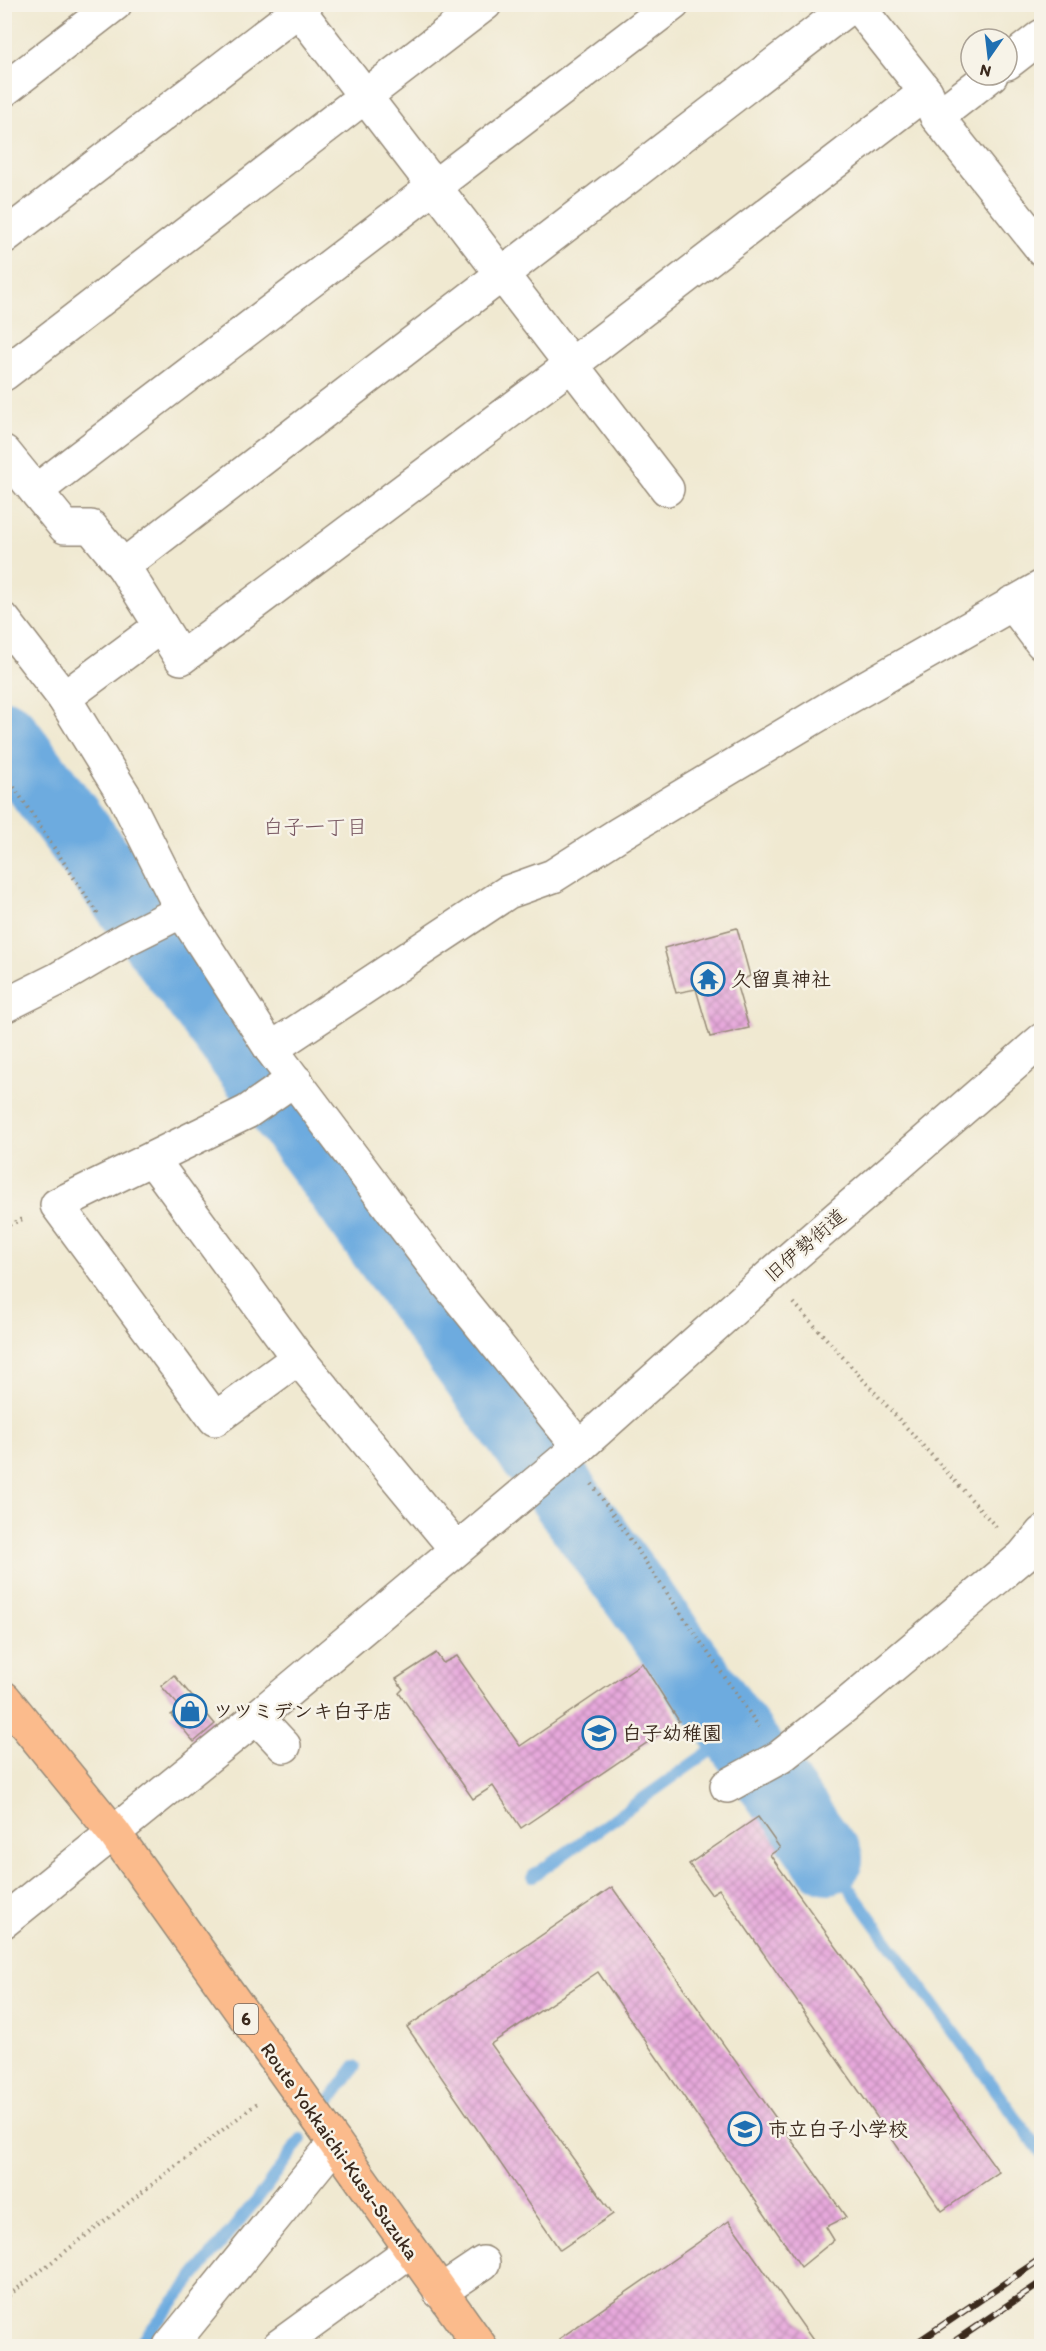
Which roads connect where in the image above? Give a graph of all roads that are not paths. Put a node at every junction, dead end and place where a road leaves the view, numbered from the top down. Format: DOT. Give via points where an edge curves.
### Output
graph roads {
  1 [pos="115,4"];
  2 [pos="485,4"];
  3 [pos="672,4"];
  4 [pos="854,4"];
  5 [pos="300,6"];
  6 [pos="1041,36"];
  7 [pos="1019,53"];
  8 [pos="967,87"];
  9 [pos="4,90"];
  10 [pos="365,96"];
  11 [pos="932,105"];
  12 [pos="434,185"];
  13 [pos="4,237"];
  14 [pos="1041,249"];
  15 [pos="503,276"];
  16 [pos="571,365"];
  17 [pos="4,374"];
  18 [pos="4,452"];
  19 [pos="667,489"];
  20 [pos="36,491"];
  21 [pos="123,566"];
  22 [pos="1041,587"];
  23 [pos="1012,603"];
  24 [pos="4,620"];
  25 [pos="161,626"];
  26 [pos="1041,643"];
  27 [pos="64,698"];
  28 [pos="176,914"];
  29 [pos="4,1006"];
  30 [pos="1041,1040"];
  31 [pos="271,1049"];
  32 [pos="291,1084"];
  33 [pos="152,1159"];
  34 [pos="298,1358"];
  35 [pos="575,1450"];
  36 [pos="1032,1544"];
  37 [pos="456,1549"];
  38 [pos="4,1698"];
  39 [pos="257,1717"];
  40 [pos="284,1746"];
  41 [pos="727,1786"];
  42 [pos="114,1833"];
  43 [pos="4,1921"];
  44 [pos="334,2143"];
  45 [pos="411,2250"];
  46 [pos="483,2263"];
  47 [pos="440,2292"];
  48 [pos="170,2346"];
  49 [pos="279,2346"];
  50 [pos="480,2346"];
  1 -- 9 [label="street"];
  2 -- 10 [label="street"];
  3 -- 12 [label="street"];
  4 -- 11 [label="street"];
  4 -- 15 [label="street"];
  5 -- 10 [label="street"];
  5 -- 13 [label="street"];
  6 -- 7 [label="street"];
  8 -- 11 [label="street"];
  10 -- 12 [label="street"];
  10 -- 17 [label="street"];
  11 -- 14 [label="street"];
  11 -- 16 [label="street"];
  12 -- 15 [label="street"];
  12 -- 20 [label="street"];
  15 -- 16 [label="street"];
  15 -- 21 [label="street"];
  16 -- 19 [label="street"];
  16 -- 25 [label="street" via="181,658"];
  18 -- 20 [label="street"];
  20 -- 21 [label="street" via="65,527 91,527"];
  21 -- 25 [label="street"];
  22 -- 23 [label="street"];
  23 -- 26 [label="street"];
  23 -- 31 [label="street" via="553,876 508,892"];
  24 -- 27 [label="street"];
  25 -- 27 [label="street"];
  27 -- 28 [label="street" via="125,797"];
  28 -- 29 [label="street"];
  28 -- 31 [label="street"];
  30 -- 35 [label="street, 旧伊勢街道"];
  31 -- 32 [label="street"];
  32 -- 33 [label="street" via="247,1112"];
  32 -- 35 [label="street"];
  33 -- 34 [label="street"];
  33 -- 34 [label="street" via="57,1205 215,1419"];
  34 -- 37 [label="street"];
  35 -- 37 [label="street, 旧伊勢街道"];
  36 -- 41 [label="street" via="780,1757"];
  37 -- 39 [label="street, 旧伊勢街道"];
  38 -- 42 [label="main road, Route Yokkaichi-Kusu-Suzuka / 6"];
  39 -- 40 [label="street"];
  39 -- 42 [label="street, 旧伊勢街道"];
  42 -- 43 [label="street, 旧伊勢街道"];
  42 -- 44 [label="main road, Route Yokkaichi-Kusu-Suzuka / 6"];
  44 -- 45 [label="main road, Route Yokkaichi-Kusu-Suzuka / 6"];
  44 -- 48 [label="street"];
  45 -- 47 [label="main road, Route Yokkaichi-Kusu-Suzuka / 6"];
  45 -- 49 [label="street"];
  46 -- 47 [label="street"];
  47 -- 50 [label="main road, Route Yokkaichi-Kusu-Suzuka / 6"];
}
